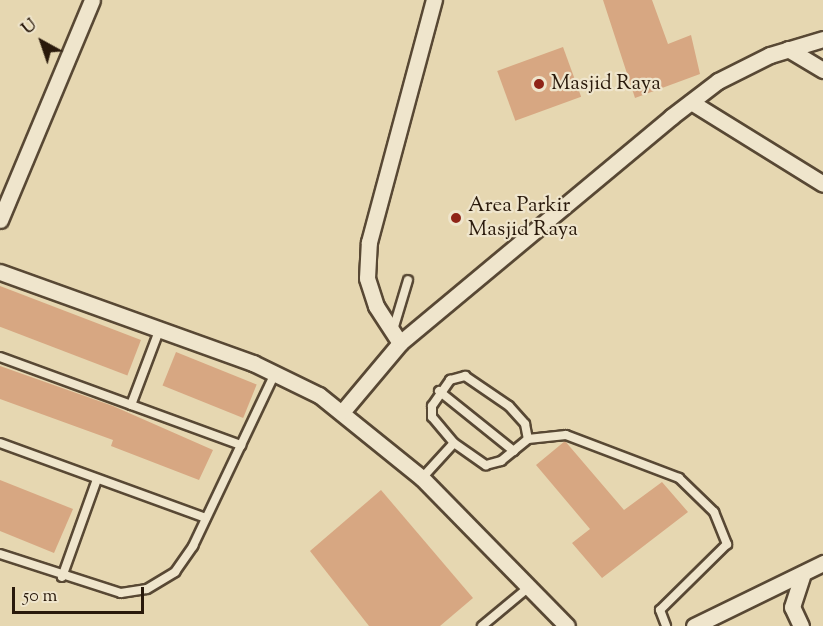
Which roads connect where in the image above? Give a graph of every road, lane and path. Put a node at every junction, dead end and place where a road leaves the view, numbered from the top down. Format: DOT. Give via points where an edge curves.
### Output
graph roads {
  1 [pos="92,0"];
  2 [pos="434,0"];
  3 [pos="823,39"];
  4 [pos="788,49"];
  5 [pos="823,70"];
  6 [pos="691,102"];
  7 [pos="823,184"];
  8 [pos="0,220"];
  9 [pos="0,272"];
  10 [pos="408,280"];
  11 [pos="159,331"];
  12 [pos="396,338"];
  13 [pos="0,357"];
  14 [pos="275,373"];
  15 [pos="439,391"];
  16 [pos="131,405"];
  17 [pos="343,411"];
  18 [pos="528,439"];
  19 [pos="0,443"];
  20 [pos="454,443"];
  21 [pos="241,445"];
  22 [pos="514,451"];
  23 [pos="422,478"];
  24 [pos="97,479"];
  25 [pos="206,518"];
  26 [pos="0,554"];
  27 [pos="823,564"];
  28 [pos="62,577"];
  29 [pos="801,577"];
  30 [pos="530,586"];
  31 [pos="482,626"];
  32 [pos="567,626"];
  33 [pos="666,626"];
  34 [pos="694,626"];
  35 [pos="801,626"];
  1 -- 8 [label="street"];
  2 -- 12 [label="street" via="369,242 367,278"];
  3 -- 4 [label="street"];
  4 -- 5 [label="street"];
  4 -- 6 [label="street" via="718,81"];
  6 -- 7 [label="street"];
  6 -- 12 [label="street"];
  9 -- 11 [label="street"];
  10 -- 12 [label="lane"];
  11 -- 14 [label="street"];
  11 -- 16 [label="lane"];
  12 -- 17 [label="street"];
  13 -- 16 [label="lane"];
  14 -- 17 [label="street"];
  14 -- 21 [label="lane"];
  15 -- 18 [label="lane" via="465,376 482,384 525,424"];
  15 -- 20 [label="lane" via="432,417"];
  15 -- 22 [label="lane"];
  16 -- 21 [label="lane"];
  17 -- 23 [label="street"];
  18 -- 22 [label="lane"];
  18 -- 33 [label="lane" via="566,435 679,478 714,512 727,544 660,610"];
  19 -- 24 [label="lane"];
  20 -- 22 [label="lane" via="486,465"];
  20 -- 23 [label="lane"];
  21 -- 25 [label="lane"];
  23 -- 30 [label="street"];
  24 -- 25 [label="lane"];
  24 -- 28 [label="lane"];
  25 -- 28 [label="lane" via="175,572 147,590 121,593"];
  26 -- 28 [label="lane"];
  27 -- 29 [label="street"];
  29 -- 34 [label="street"];
  29 -- 35 [label="street" via="792,607"];
  30 -- 31 [label="lane"];
  30 -- 32 [label="street"];
}
